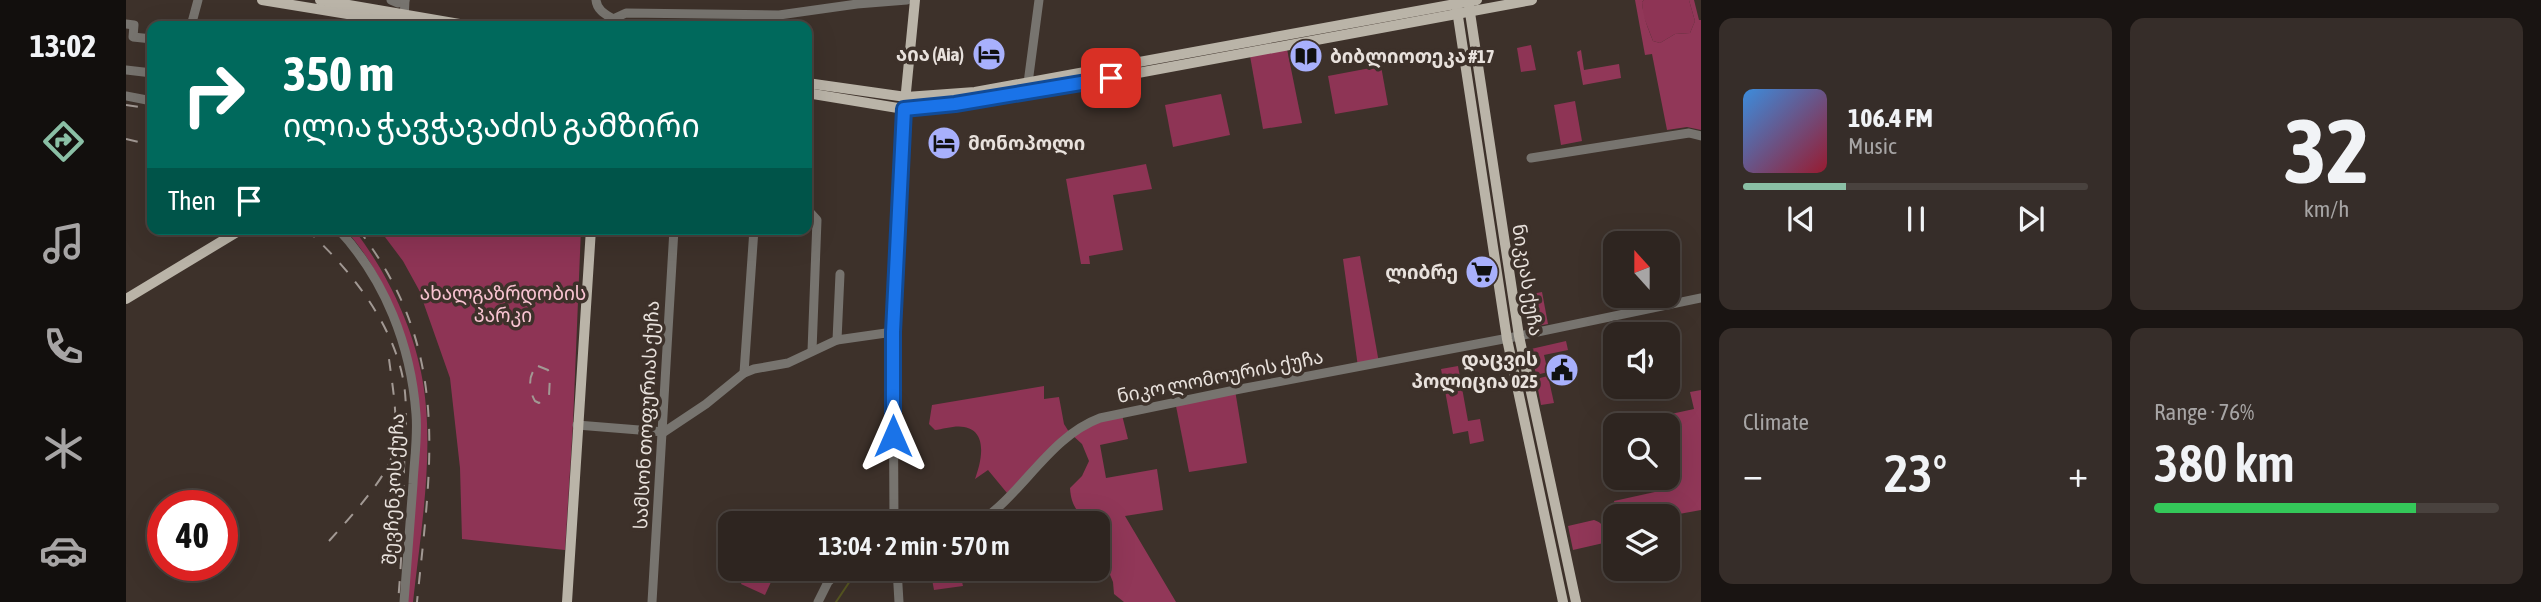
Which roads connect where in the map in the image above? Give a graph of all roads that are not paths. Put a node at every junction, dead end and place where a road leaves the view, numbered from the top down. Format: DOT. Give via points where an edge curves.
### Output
graph roads {
  1 [pos="198,0"];
  2 [pos="262,0"];
  3 [pos="320,0"];
  4 [pos="391,0"];
  5 [pos="405,0"];
  6 [pos="596,0"];
  7 [pos="907,0"];
  8 [pos="915,0"];
  9 [pos="1039,0"];
  10 [pos="1532,0"];
  11 [pos="1471,3"];
  12 [pos="1456,6"];
  13 [pos="382,10"];
  14 [pos="404,19"];
  15 [pos="192,21"];
  16 [pos="409,21"];
  17 [pos="423,21"];
  18 [pos="611,21"];
  19 [pos="616,21"];
  20 [pos="126,24"];
  21 [pos="147,38"];
  22 [pos="126,70"];
  23 [pos="147,72"];
  24 [pos="1028,83"];
  25 [pos="812,84"];
  26 [pos="812,94"];
  27 [pos="126,96"];
  28 [pos="147,100"];
  29 [pos="905,103"];
  30 [pos="1701,136"];
  31 [pos="1531,158"];
  32 [pos="812,214"];
  33 [pos="230,235"];
  34 [pos="343,235"];
  35 [pos="591,235"];
  36 [pos="674,235"];
  37 [pos="754,235"];
  38 [pos="840,274"];
  39 [pos="1701,298"];
  40 [pos="126,299"];
  41 [pos="893,332"];
  42 [pos="1519,336"];
  43 [pos="1507,339"];
  44 [pos="836,340"];
  45 [pos="813,351"];
  46 [pos="744,373"];
  47 [pos="577,425"];
  48 [pos="664,432"];
  49 [pos="894,511"];
  50 [pos="994,511"];
  51 [pos="829,581"];
  52 [pos="898,581"];
  53 [pos="404,602"];
  54 [pos="567,602"];
  55 [pos="652,602"];
  56 [pos="818,602"];
  57 [pos="900,602"];
  58 [pos="1563,602"];
  59 [pos="1576,602"];
  1 -- 15 [label="street"];
  2 -- 13 [label="main road"];
  3 -- 13 [label="main road"];
  4 -- 5 [label="street"];
  5 -- 14 [label="street"];
  6 -- 18 [label="street"];
  7 -- 19 [label="street" via="779,15 626,13"];
  8 -- 29 [label="main road"];
  9 -- 24 [label="street"];
  10 -- 11 [label="main road"];
  11 -- 12 [label="main road"];
  11 -- 42 [label="main road, ნიკეას ქუჩა"];
  12 -- 24 [label="main road"];
  12 -- 29 [label="main road" via="1030,92 921,109"];
  12 -- 43 [label="main road, ნიკეას ქუჩა"];
  13 -- 14 [label="main road"];
  14 -- 16 [label="main road"];
  14 -- 17 [label="main road"];
  20 -- 21 [label="street" via="134,25 133,37"];
  22 -- 23 [label="street"];
  24 -- 29 [label="main road"];
  25 -- 29 [label="main road"];
  26 -- 29 [label="main road"];
  27 -- 28 [label="street"];
  29 -- 41 [label="street"];
  30 -- 31 [label="street" via="1689,133"];
  32 -- 45 [label="street" via="817,220"];
  33 -- 40 [label="main road"];
  34 -- 53 [label="street, შევჩენკოს ქუჩა" via="393,313 412,381 415,456"];
  35 -- 47 [label="main road"];
  36 -- 48 [label="street, სამსონ თოფურიას ქუჩა"];
  37 -- 46 [label="street"];
  38 -- 44 [label="street"];
  39 -- 42 [label="street, ნიკო ლომოურის ქუჩა"];
  41 -- 44 [label="street"];
  41 -- 49 [label="street"];
  42 -- 43 [label="street, ნიკო ლომოურის ქუჩა"];
  42 -- 59 [label="main road, ნიკეას ქუჩა"];
  43 -- 50 [label="street, ნიკო ლომოურის ქუჩა" via="1100,418 1066,438"];
  43 -- 58 [label="main road, ნიკეას ქუჩა"];
  44 -- 45 [label="street"];
  45 -- 46 [label="street" via="788,363"];
  46 -- 48 [label="street"];
  47 -- 48 [label="street"];
  47 -- 54 [label="main road"];
  48 -- 55 [label="street, სამსონ თოფურიას ქუჩა"];
  51 -- 56 [label="street"];
  52 -- 57 [label="street"];
}
